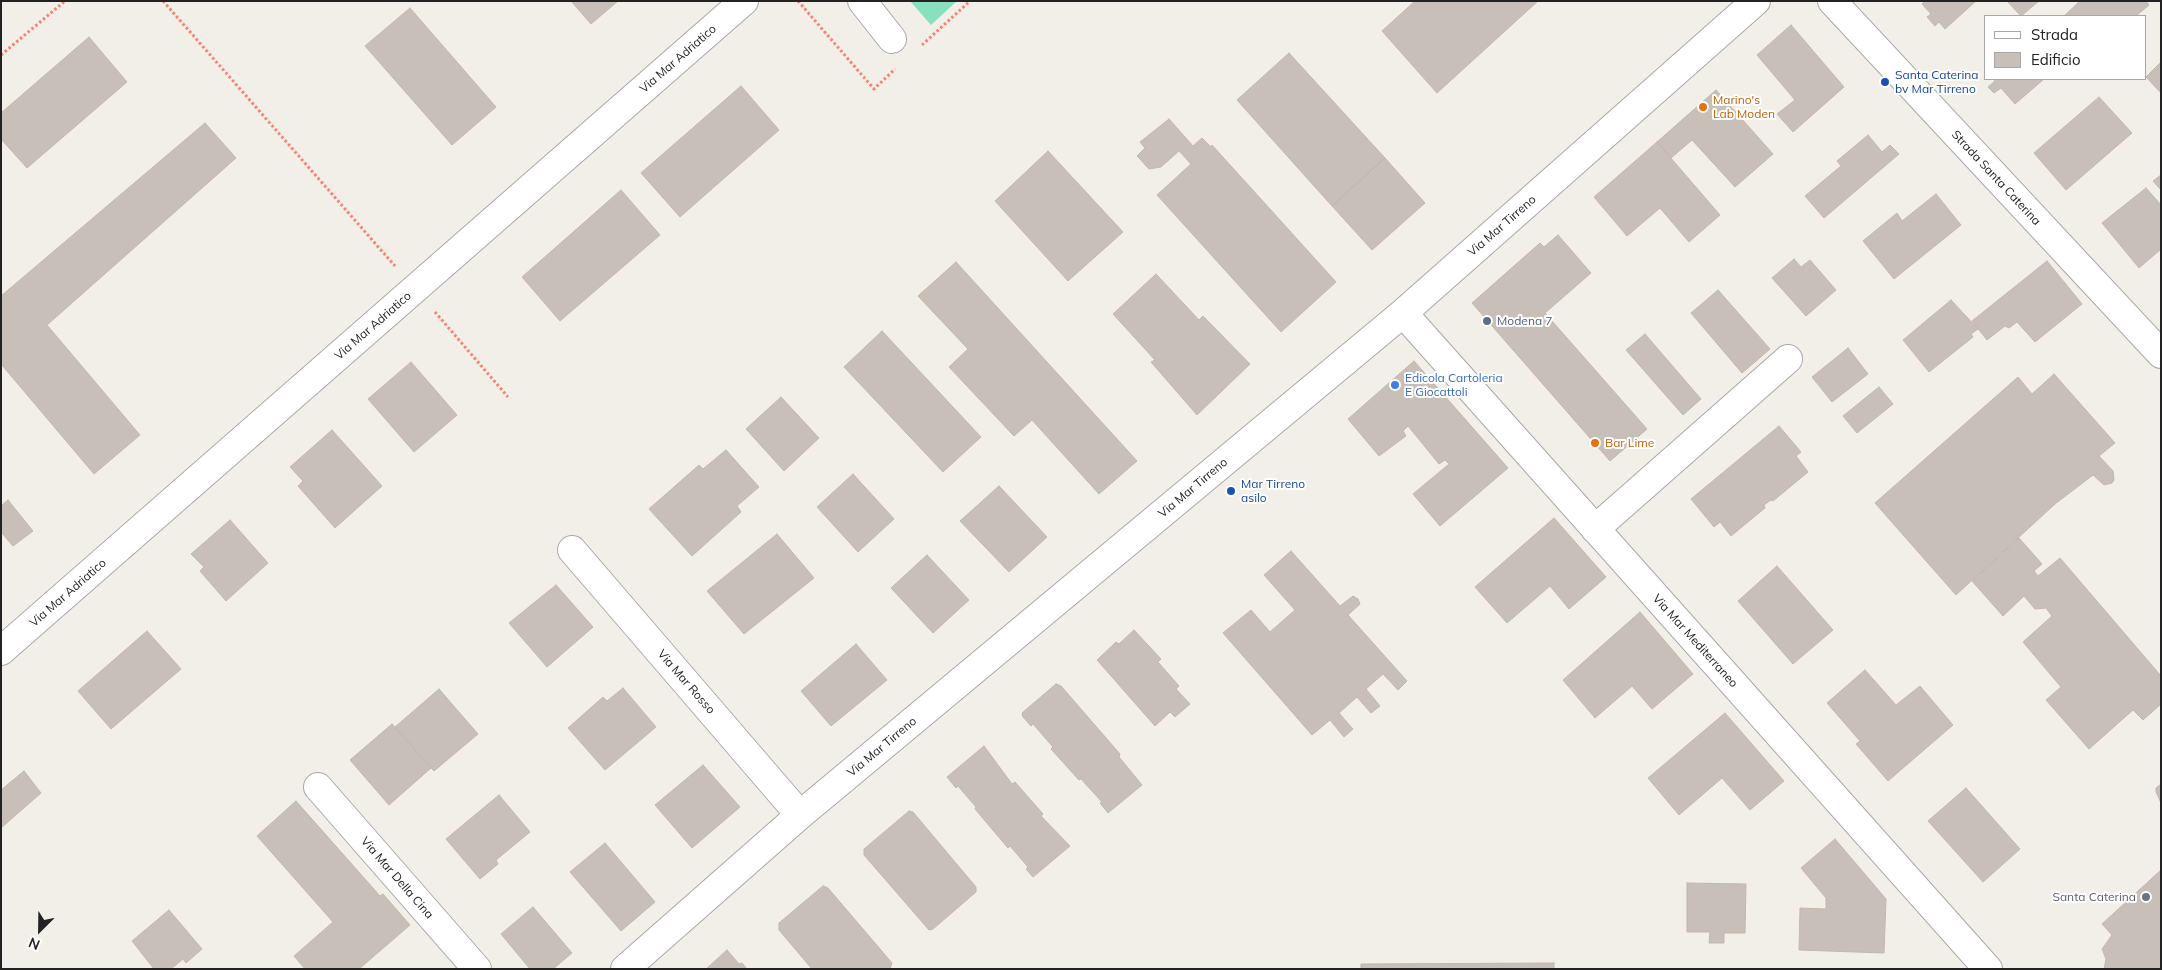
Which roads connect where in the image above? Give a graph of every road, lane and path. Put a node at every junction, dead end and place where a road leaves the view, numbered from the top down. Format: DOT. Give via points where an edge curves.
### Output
graph roads {
  1 [pos="65,1"];
  2 [pos="163,1"];
  3 [pos="744,1"];
  4 [pos="798,1"];
  5 [pos="862,1"];
  6 [pos="1756,1"];
  7 [pos="1832,1"];
  8 [pos="892,39"];
  9 [pos="1,55"];
  10 [pos="874,89"];
  11 [pos="415,289"];
  12 [pos="1403,313"];
  13 [pos="2161,354"];
  14 [pos="1788,359"];
  15 [pos="508,397"];
  16 [pos="1595,529"];
  17 [pos="572,550"];
  18 [pos="1,651"];
  19 [pos="318,787"];
  20 [pos="800,814"];
  21 [pos="1984,968"];
  22 [pos="476,969"];
  23 [pos="625,969"];
  1 -- 9 [label="path"];
  2 -- 11 [label="path"];
  3 -- 11 [label="street, Via Mar Adriatico"];
  4 -- 10 [label="path"];
  5 -- 8 [label="street"];
  6 -- 12 [label="street, Via Mar Tirreno"];
  7 -- 13 [label="street, Strada Santa Caterina"];
  11 -- 15 [label="path"];
  11 -- 18 [label="street, Via Mar Adriatico"];
  12 -- 16 [label="street, Via Mar Mediterraneo"];
  12 -- 20 [label="street, Via Mar Tirreno"];
  14 -- 16 [label="street"];
  16 -- 21 [label="street, Via Mar Mediterraneo"];
  17 -- 20 [label="street, Via Mar Rosso"];
  19 -- 22 [label="street, Via Mar Della Cina"];
  20 -- 23 [label="street, Via Mar Tirreno"];
}
